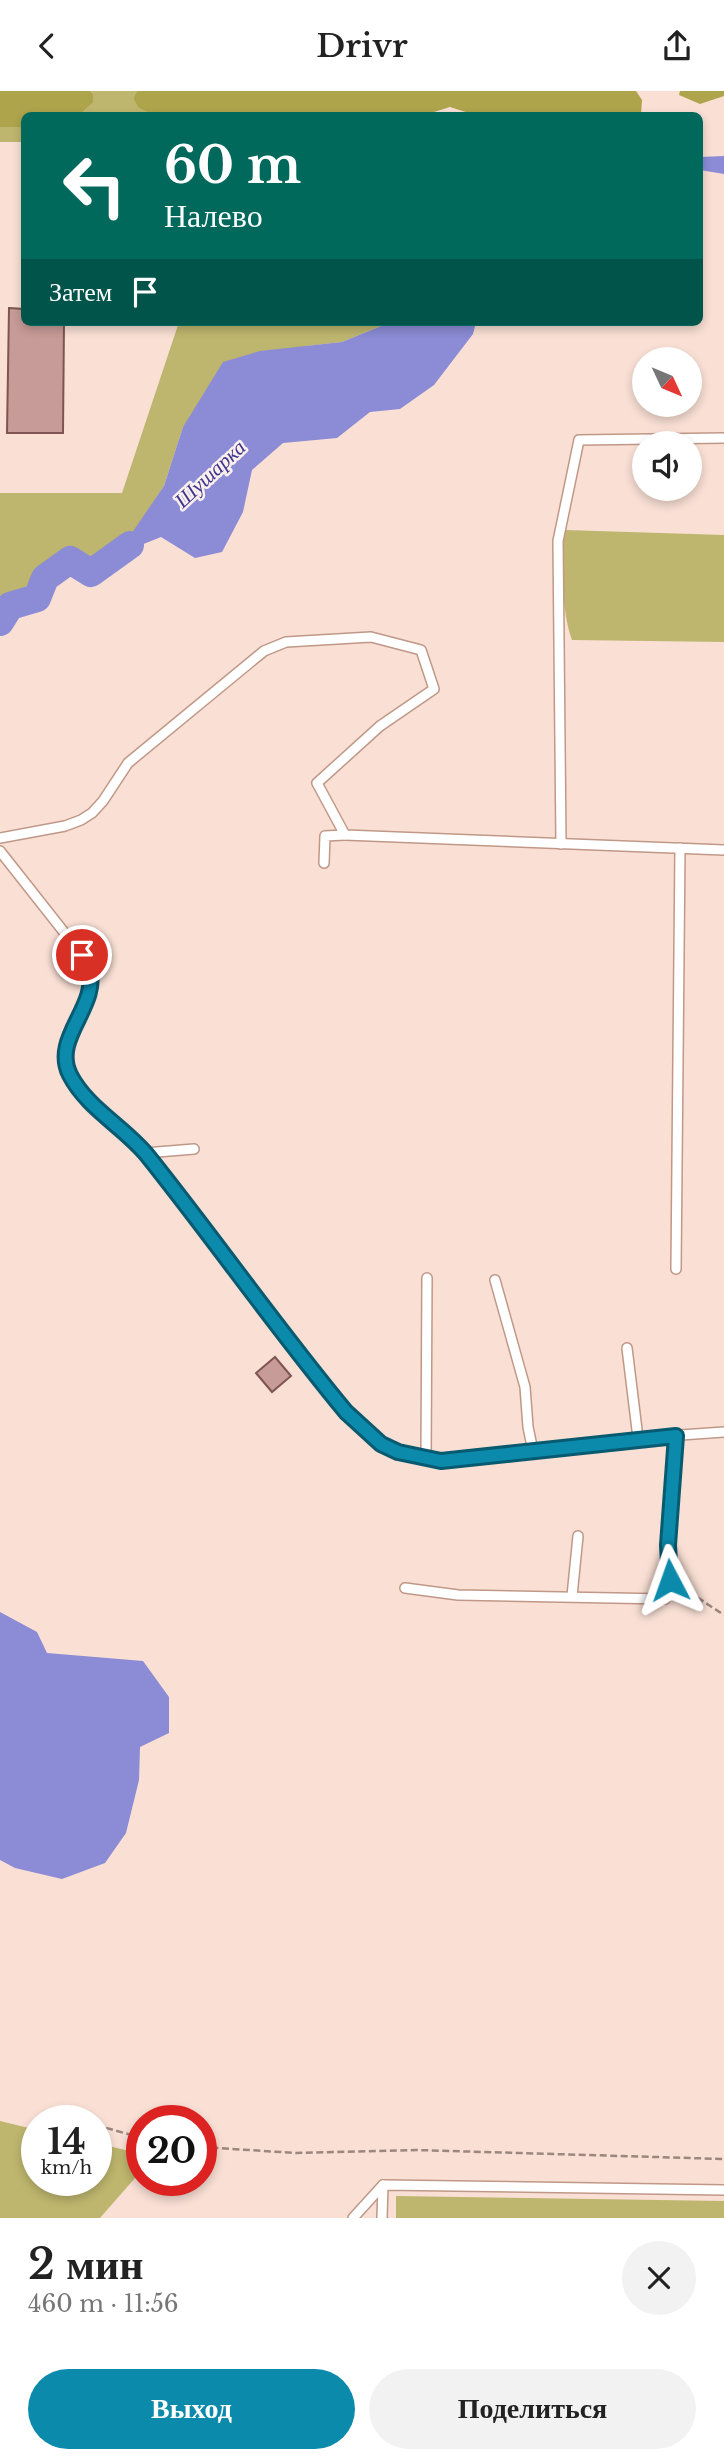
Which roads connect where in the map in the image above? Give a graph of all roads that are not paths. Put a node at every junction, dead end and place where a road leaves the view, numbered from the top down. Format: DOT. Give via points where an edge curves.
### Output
graph roads {
  1 [pos="724,439"];
  2 [pos="345,835"];
  3 [pos="0,838"];
  4 [pos="561,844"];
  5 [pos="680,848"];
  6 [pos="724,850"];
  7 [pos="0,851"];
  8 [pos="324,863"];
  9 [pos="194,1149"];
  10 [pos="145,1153"];
  11 [pos="676,1269"];
  12 [pos="428,1277"];
  13 [pos="495,1280"];
  14 [pos="627,1348"];
  15 [pos="724,1432"];
  16 [pos="676,1436"];
  17 [pos="638,1438"];
  18 [pos="533,1451"];
  19 [pos="426,1458"];
  20 [pos="578,1537"];
  21 [pos="405,1588"];
  22 [pos="572,1596"];
  23 [pos="383,2185"];
  24 [pos="724,2190"];
  25 [pos="353,2218"];
  26 [pos="382,2218"];
  1 -- 4 [label="lane" via="579,440 558,541"];
  2 -- 3 [label="lane" via="317,783 380,726 434,689 421,650 371,637 286,642 264,650 128,763 92,813 65,826"];
  2 -- 4 [label="lane"];
  2 -- 8 [label="lane" via="324,836"];
  4 -- 5 [label="lane"];
  5 -- 6 [label="lane"];
  5 -- 11 [label="lane"];
  7 -- 10 [label="lane" via="82,955 89,971 86,1000 68,1042 65,1062 71,1077"];
  9 -- 10 [label="lane"];
  10 -- 19 [label="lane" via="346,1412 381,1444"];
  12 -- 19 [label="lane"];
  13 -- 18 [label="lane" via="526,1387"];
  14 -- 17 [label="lane"];
  15 -- 16 [label="lane"];
  16 -- 17 [label="lane"];
  16 -- 22 [label="lane" via="670,1580 665,1599"];
  17 -- 18 [label="lane"];
  18 -- 19 [label="lane" via="458,1460"];
  20 -- 22 [label="lane"];
  21 -- 22 [label="lane" via="458,1595"];
  23 -- 24 [label="lane"];
  23 -- 25 [label="lane"];
  23 -- 26 [label="lane"];
}
